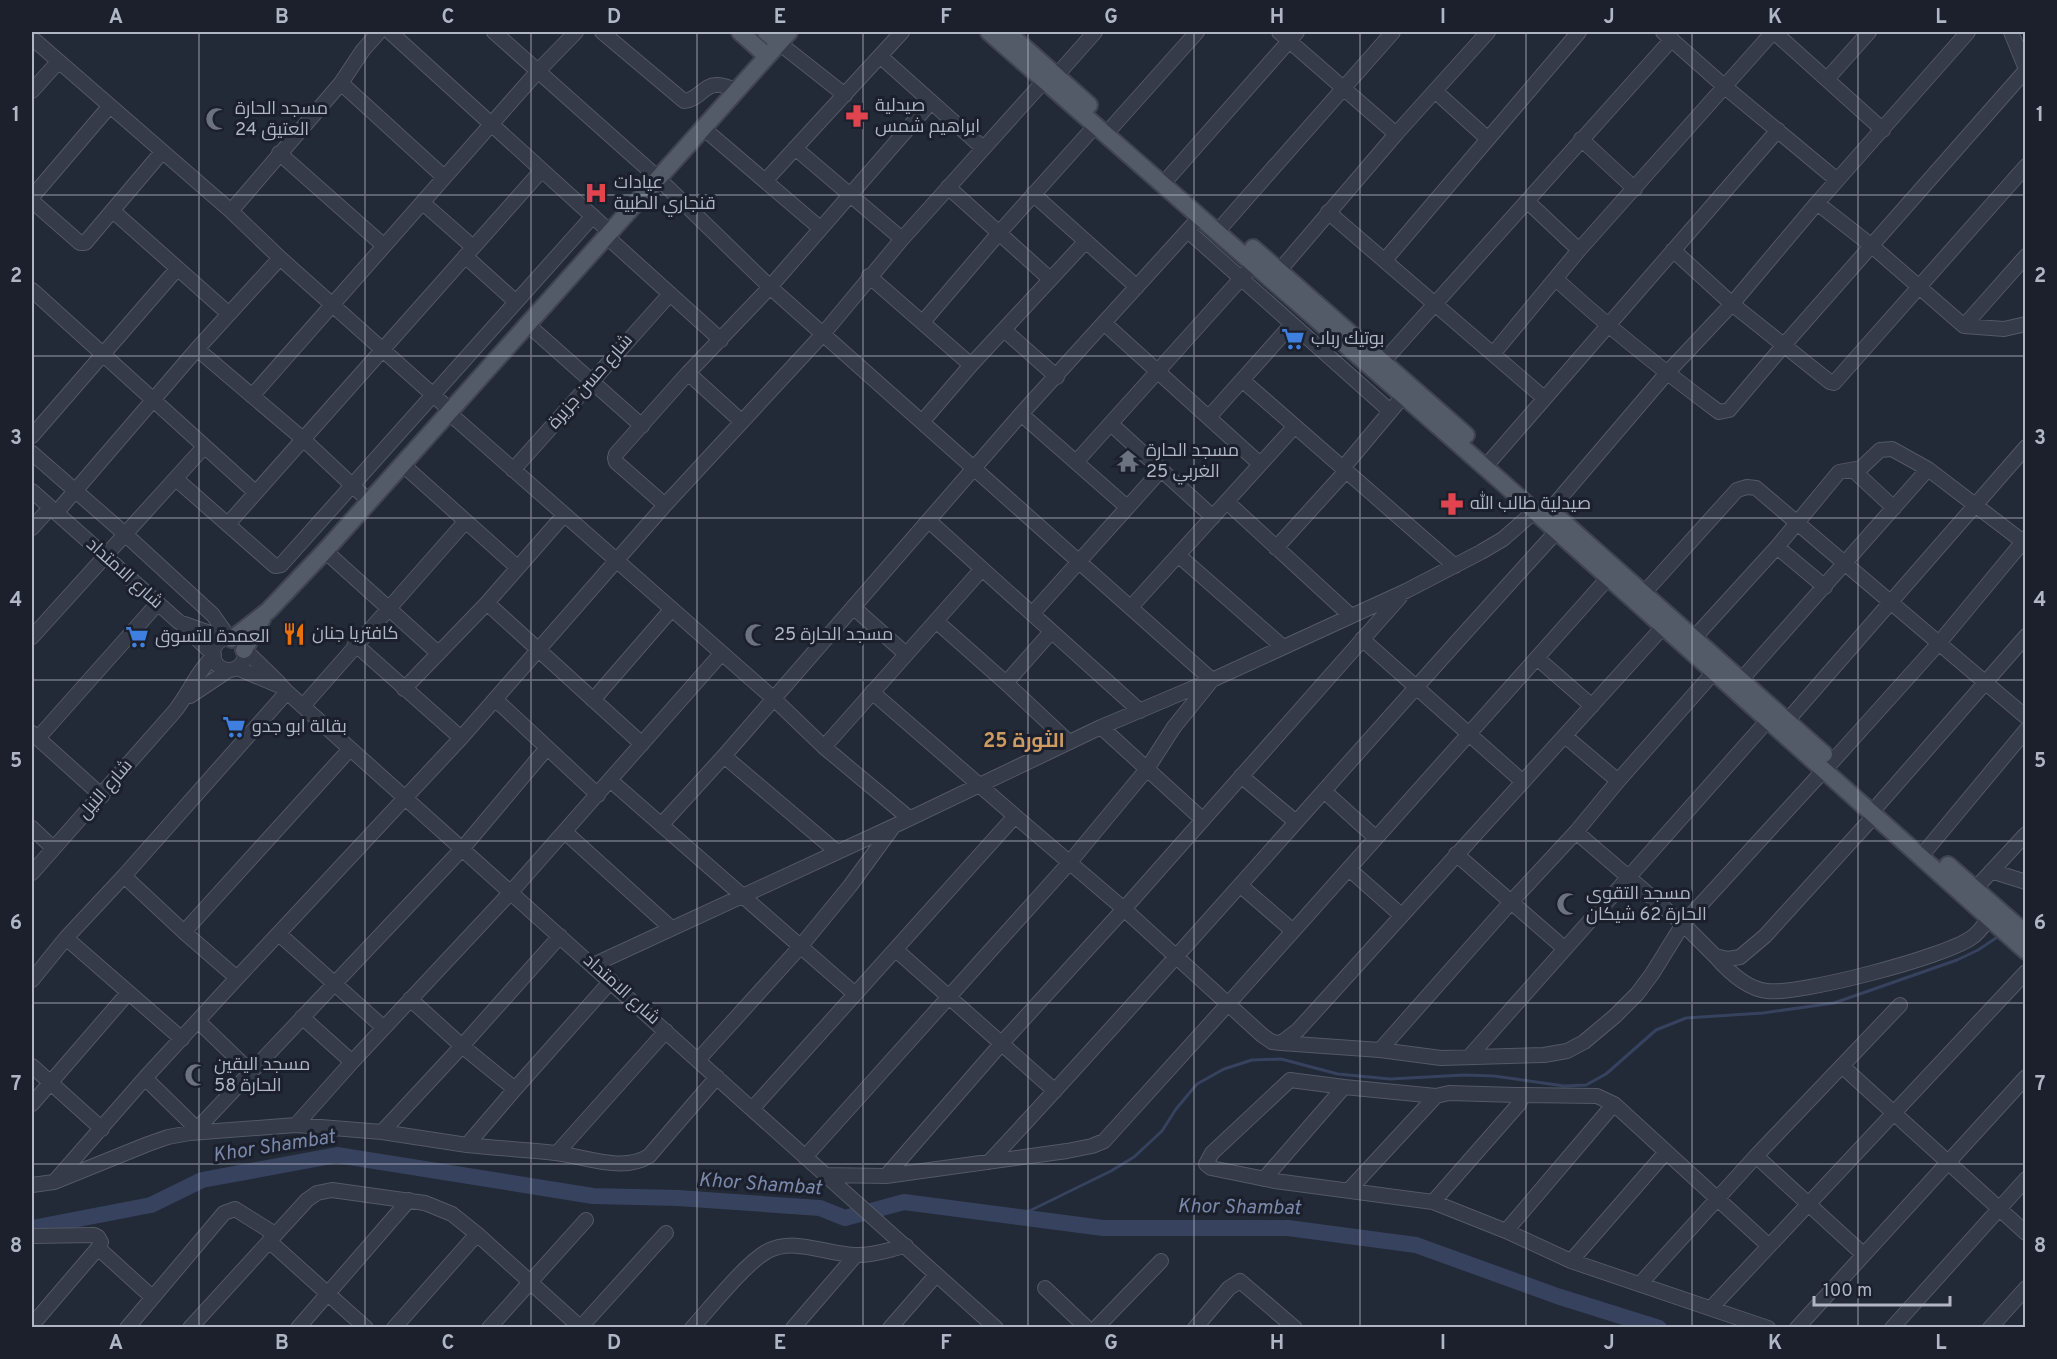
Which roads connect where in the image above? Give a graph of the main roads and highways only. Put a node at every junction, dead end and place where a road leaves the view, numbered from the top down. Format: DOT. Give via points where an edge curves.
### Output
graph roads {
  1 [pos="766,32"];
  2 [pos="989,32"];
  3 [pos="1007,32"];
  4 [pos="745,33"];
  5 [pos="784,37"];
  6 [pos="767,56"];
  7 [pos="1050,78"];
  8 [pos="1543,511"];
  9 [pos="236,643"];
  10 [pos="1828,766"];
  11 [pos="1877,809"];
  12 [pos="2013,932"];
  1 -- 5 [label="main road"];
  2 -- 7 [label="main road"];
  3 -- 7 [label="main road"];
  4 -- 6 [label="main road"];
  5 -- 6 [label="main road"];
  6 -- 9 [label="main road" via="325,551"];
  7 -- 8 [label="main road" via="1096,125 1200,217"];
  7 -- 8 [label="main road" via="1113,126 1383,362 1492,459"];
  8 -- 10 [label="main road" via="1644,593 1787,721"];
  8 -- 10 [label="main road" via="1557,531 1608,578 1768,720"];
  10 -- 11 [label="main road"];
  11 -- 12 [label="main road"];
  11 -- 12 [label="main road" via="1975,889"];
}
